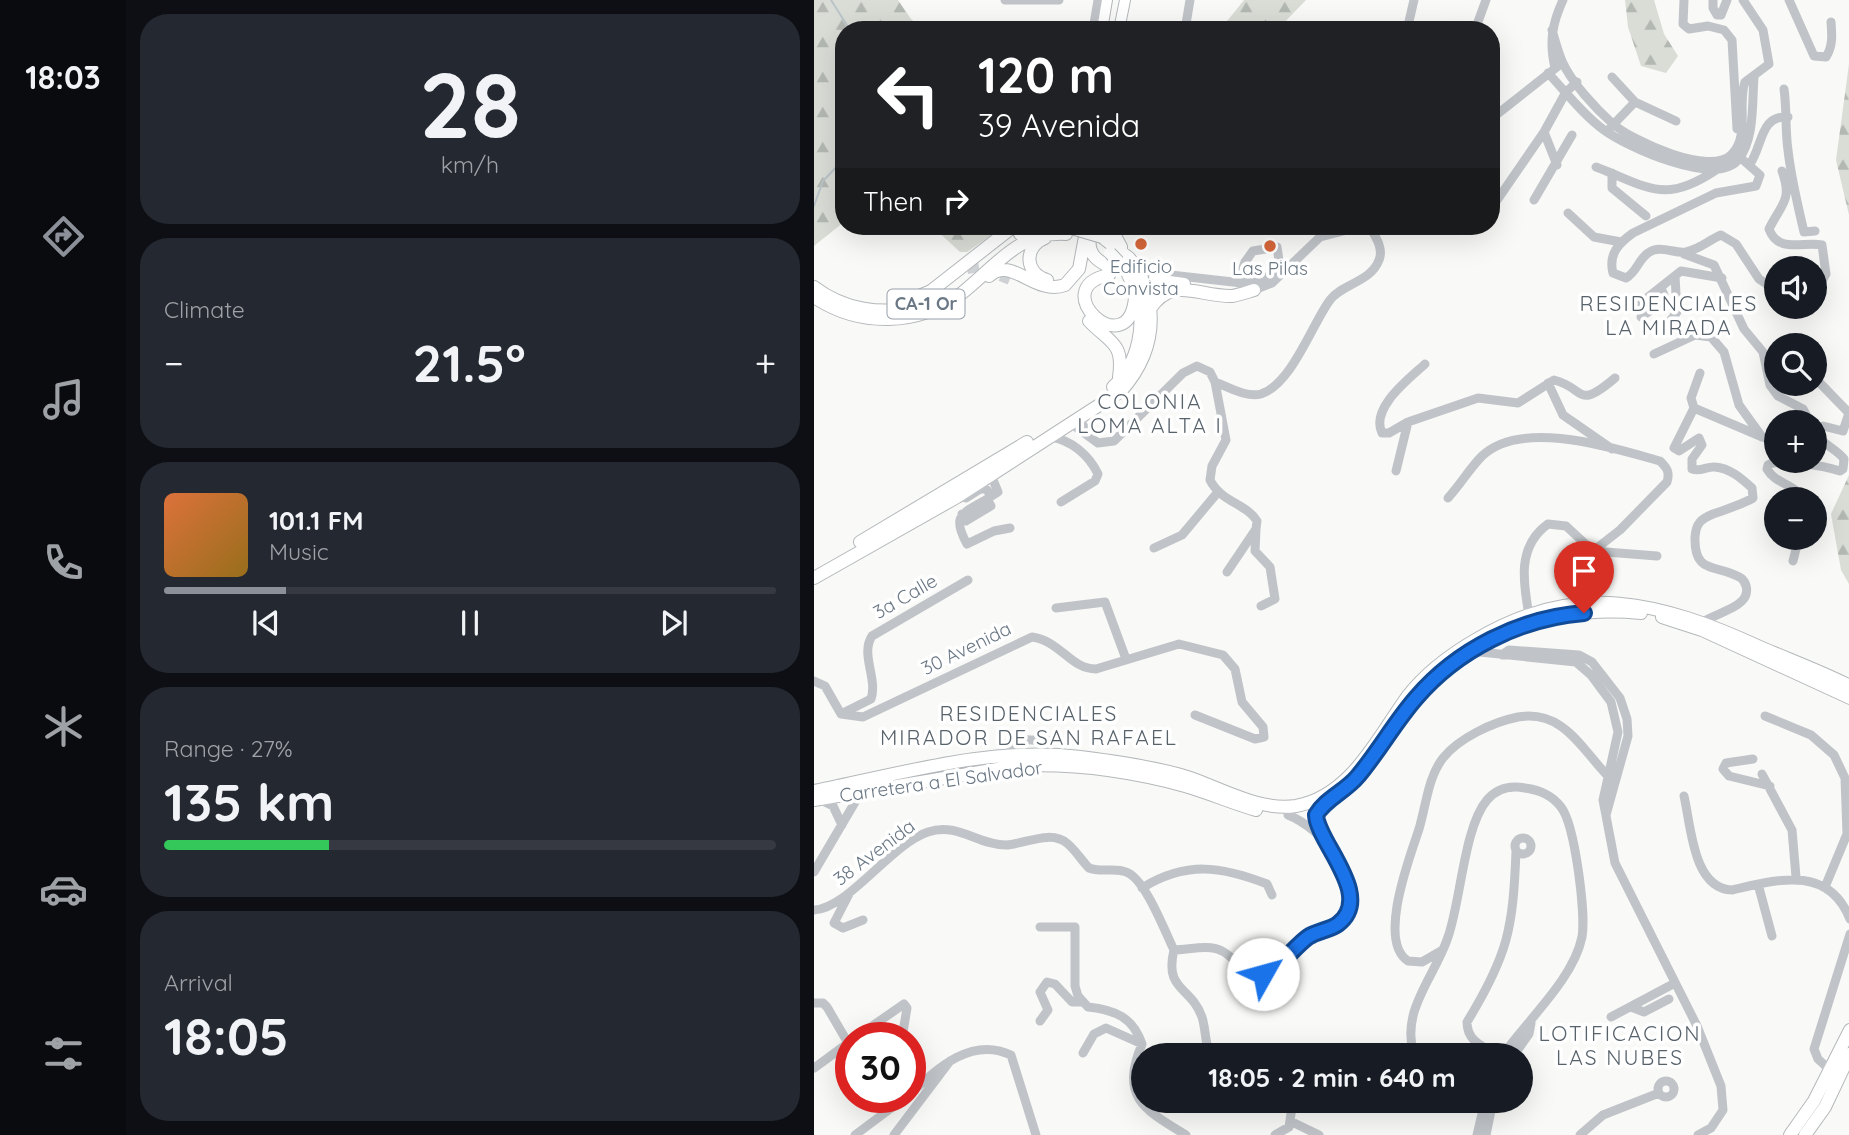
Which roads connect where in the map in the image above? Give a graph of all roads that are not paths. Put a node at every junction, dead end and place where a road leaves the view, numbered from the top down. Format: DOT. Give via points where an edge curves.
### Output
graph roads {
  1 [pos="1005,0"];
  2 [pos="1059,0"];
  3 [pos="1099,0"];
  4 [pos="1107,0"];
  5 [pos="1125,0"];
  6 [pos="1190,0"];
  7 [pos="1414,0"];
  8 [pos="1486,0"];
  9 [pos="1563,0"];
  10 [pos="1684,0"];
  11 [pos="1713,0"];
  12 [pos="1727,0"];
  13 [pos="1743,0"];
  14 [pos="1789,0"];
  15 [pos="1095,21"];
  16 [pos="1100,21"];
  17 [pos="1103,21"];
  18 [pos="1121,21"];
  19 [pos="1186,21"];
  20 [pos="1409,21"];
  21 [pos="1478,21"];
  22 [pos="1831,22"];
  23 [pos="1555,68"];
  24 [pos="1612,76"];
  25 [pos="1577,82"];
  26 [pos="1784,89"];
  27 [pos="1566,92"];
  28 [pos="1635,102"];
  29 [pos="1500,112"];
  30 [pos="1788,117"];
  31 [pos="1676,121"];
  32 [pos="1612,124"];
  33 [pos="1544,132"];
  34 [pos="1607,133"];
  35 [pos="1572,135"];
  36 [pos="1737,152"];
  37 [pos="1557,164"];
  38 [pos="1750,164"];
  39 [pos="1596,167"];
  40 [pos="1716,170"];
  41 [pos="1782,171"];
  42 [pos="1612,173"];
  43 [pos="1500,196"];
  44 [pos="1534,200"];
  45 [pos="1568,213"];
  46 [pos="1646,216"];
  47 [pos="1815,231"];
  48 [pos="1012,235"];
  49 [pos="1015,235"];
  50 [pos="1040,235"];
  51 [pos="1050,235"];
  52 [pos="1077,235"];
  53 [pos="1082,235"];
  54 [pos="1087,235"];
  55 [pos="1089,235"];
  56 [pos="1326,235"];
  57 [pos="1374,235"];
  58 [pos="1105,240"];
  59 [pos="1621,242"];
  60 [pos="1682,253"];
  61 [pos="1824,256"];
  62 [pos="967,268"];
  63 [pos="1280,268"];
  64 [pos="1111,271"];
  65 [pos="1675,276"];
  66 [pos="1764,277"];
  67 [pos="1090,278"];
  68 [pos="1722,278"];
  69 [pos="1010,279"];
  70 [pos="1154,280"];
  71 [pos="1246,285"];
  72 [pos="814,287"];
  73 [pos="1661,288"];
  74 [pos="1140,291"];
  75 [pos="959,295"];
  76 [pos="814,297"];
  77 [pos="1638,305"];
  78 [pos="921,306"];
  79 [pos="1151,309"];
  80 [pos="877,310"];
  81 [pos="1641,317"];
  82 [pos="1670,321"];
  83 [pos="1654,354"];
  84 [pos="1764,354"];
  85 [pos="1425,364"];
  86 [pos="1700,373"];
  87 [pos="1615,378"];
  88 [pos="1215,382"];
  89 [pos="1118,383"];
  90 [pos="1548,383"];
  91 [pos="1827,391"];
  92 [pos="1778,396"];
  93 [pos="1694,408"];
  94 [pos="1804,410"];
  95 [pos="1075,422"];
  96 [pos="1408,422"];
  97 [pos="1827,430"];
  98 [pos="1051,437"];
  99 [pos="1762,437"];
  100 [pos="1827,445"];
  101 [pos="1613,450"];
  102 [pos="1827,467"];
  103 [pos="1396,471"];
  104 [pos="1770,473"];
  105 [pos="1790,487"];
  106 [pos="988,491"];
  107 [pos="1218,492"];
  108 [pos="1448,498"];
  109 [pos="1061,502"];
  110 [pos="1010,528"];
  111 [pos="1256,529"];
  112 [pos="1154,548"];
  113 [pos="1796,550"];
  114 [pos="1593,551"];
  115 [pos="1657,556"];
  116 [pos="1793,561"];
  117 [pos="814,568"];
  118 [pos="1227,572"];
  119 [pos="814,578"];
  120 [pos="969,580"];
  121 [pos="1261,606"];
  122 [pos="1056,608"];
  123 [pos="1529,615"];
  124 [pos="1704,622"];
  125 [pos="1502,635"];
  126 [pos="1470,651"];
  127 [pos="1126,659"];
  128 [pos="814,681"];
  129 [pos="1849,686"];
  130 [pos="1849,698"];
  131 [pos="841,714"];
  132 [pos="1195,715"];
  133 [pos="1765,716"];
  134 [pos="1051,741"];
  135 [pos="1009,755"];
  136 [pos="992,757"];
  137 [pos="1753,759"];
  138 [pos="936,768"];
  139 [pos="1762,774"];
  140 [pos="956,777"];
  141 [pos="1847,778"];
  142 [pos="1611,779"];
  143 [pos="907,785"];
  144 [pos="1770,786"];
  145 [pos="862,792"];
  146 [pos="1684,796"];
  147 [pos="816,797"];
  148 [pos="1321,807"];
  149 [pos="1288,815"];
  150 [pos="842,825"];
  151 [pos="1321,836"];
  152 [pos="1516,851"];
  153 [pos="814,872"];
  154 [pos="1796,877"];
  155 [pos="1758,884"];
  156 [pos="1825,887"];
  157 [pos="1142,888"];
  158 [pos="851,889"];
  159 [pos="1272,895"];
  160 [pos="814,910"];
  161 [pos="1849,919"];
  162 [pos="863,920"];
  163 [pos="1040,927"];
  164 [pos="1849,934"];
  165 [pos="1772,936"];
  166 [pos="1174,950"];
  167 [pos="1443,950"];
  168 [pos="1675,983"];
  169 [pos="1669,999"];
  170 [pos="1082,1002"];
  171 [pos="814,1003"];
  172 [pos="1631,1007"];
  173 [pos="1611,1017"];
  174 [pos="1040,1021"];
  175 [pos="838,1022"];
  176 [pos="876,1022"];
  177 [pos="905,1022"];
  178 [pos="1530,1023"];
  179 [pos="1849,1030"];
  180 [pos="1140,1043"];
  181 [pos="1142,1043"];
  182 [pos="1207,1043"];
  183 [pos="1413,1043"];
  184 [pos="1476,1043"];
  185 [pos="1512,1043"];
  186 [pos="1522,1043"];
  187 [pos="835,1052"];
  188 [pos="1083,1054"];
  189 [pos="1849,1054"];
  190 [pos="950,1059"];
  191 [pos="814,1068"];
  192 [pos="1831,1070"];
  193 [pos="926,1080"];
  194 [pos="1659,1093"];
  195 [pos="885,1113"];
  196 [pos="1151,1113"];
  197 [pos="1291,1113"];
  198 [pos="1483,1113"];
  199 [pos="1487,1113"];
  200 [pos="1290,1121"];
  201 [pos="1479,1134"];
  202 [pos="855,1135"];
  203 [pos="894,1135"];
  204 [pos="1036,1135"];
  205 [pos="1186,1135"];
  206 [pos="1275,1135"];
  207 [pos="1319,1135"];
  208 [pos="1580,1135"];
  209 [pos="1698,1135"];
  210 [pos="1790,1135"];
  211 [pos="1805,1135"];
  1 -- 2 [label="street"];
  3 -- 15 [label="street"];
  3 -- 16 [label="main road"];
  4 -- 17 [label="main road"];
  5 -- 18 [label="main road"];
  6 -- 19 [label="street"];
  7 -- 20 [label="street"];
  8 -- 21 [label="street"];
  9 -- 23 [label="street" via="1552,30"];
  10 -- 36 [label="street" via="1683,24 1690,29 1708,26 1724,30 1732,40"];
  11 -- 12 [label="street" via="1712,8 1721,15"];
  13 -- 36 [label="street" via="1763,30 1769,64 1747,79 1743,88 1744,118"];
  14 -- 22 [label="street" via="1814,56 1828,54"];
  23 -- 25 [label="street"];
  23 -- 27 [label="street"];
  23 -- 29 [label="street"];
  24 -- 28 [label="street"];
  25 -- 27 [label="street"];
  25 -- 32 [label="street"];
  26 -- 30 [label="street"];
  27 -- 33 [label="street"];
  27 -- 34 [label="street"];
  28 -- 31 [label="street"];
  28 -- 32 [label="street"];
  30 -- 38 [label="street" via="1767,122"];
  30 -- 47 [label="street" via="1787,148 1804,233"];
  32 -- 34 [label="street"];
  32 -- 36 [label="street" via="1697,162 1720,161"];
  33 -- 37 [label="street"];
  33 -- 43 [label="street"];
  34 -- 40 [label="street" via="1677,164"];
  35 -- 37 [label="street"];
  36 -- 38 [label="street"];
  36 -- 40 [label="street" via="1734,164"];
  37 -- 44 [label="street"];
  38 -- 59 [label="street" via="1760,175 1756,186 1701,199"];
  39 -- 42 [label="street"];
  40 -- 42 [label="street" via="1684,188 1662,192"];
  41 -- 61 [label="street" via="1789,190 1769,229 1777,241 1789,246 1822,245"];
  42 -- 46 [label="street" via="1612,188"];
  45 -- 59 [label="street" via="1594,237"];
  48 -- 80 [label="highway" via="931,291"];
  49 -- 78 [label="highway, CA-1 Or" via="959,287"];
  50 -- 75 [label="highway, CA-1 Or" via="1019,244"];
  51 -- 52 [label="highway" via="1037,242 1029,254 1029,265 1043,280 1053,281 1068,273"];
  53 -- 58 [label="highway, bridge"];
  54 -- 75 [label="highway" via="1079,269 1065,285 1043,287 1000,269"];
  55 -- 64 [label="highway" via="1090,250"];
  56 -- 63 [label="street"];
  57 -- 88 [label="street" via="1380,245 1379,260 1370,273 1332,297 1279,380 1261,394"];
  58 -- 74 [label="highway, bridge"];
  58 -- 74 [label="highway, bridge" via="1139,271"];
  59 -- 60 [label="street" via="1611,257 1617,277 1634,273 1649,252 1662,248"];
  60 -- 66 [label="street" via="1721,235 1736,244 1751,270"];
  60 -- 68 [label="street" via="1714,265"];
  62 -- 78 [label="highway"];
  63 -- 71 [label="street" via="1268,286"];
  63 -- 71 [label="street" via="1284,254 1277,247 1253,251 1245,262"];
  64 -- 67 [label="highway"];
  64 -- 71 [label="street"];
  64 -- 74 [label="highway" via="1086,291 1086,307 1099,321 1114,326 1126,320"];
  65 -- 68 [label="street" via="1687,271"];
  65 -- 73 [label="street"];
  65 -- 82 [label="street" via="1677,312"];
  67 -- 69 [label="highway" via="1051,295"];
  67 -- 89 [label="highway" via="1081,289 1079,302 1086,319 1118,350"];
  68 -- 84 [label="street" via="1744,329"];
  70 -- 71 [label="highway"];
  71 -- 79 [label="highway" via="1233,296 1170,290"];
  72 -- 80 [label="highway, CA-1 Or" via="838,301"];
  73 -- 77 [label="street"];
  73 -- 81 [label="street" via="1661,303"];
  74 -- 79 [label="highway"];
  74 -- 89 [label="highway" via="1139,337"];
  75 -- 76 [label="highway, CA-1 Or" via="936,308 897,319 858,317"];
  78 -- 80 [label="highway, CA-1 Or"];
  79 -- 95 [label="highway" via="1149,339 1137,371 1116,395"];
  83 -- 99 [label="street" via="1695,335 1711,337 1724,352 1739,405"];
  85 -- 96 [label="street" via="1384,407 1380,429 1390,433"];
  86 -- 93 [label="street" via="1691,398"];
  87 -- 90 [label="street" via="1592,395 1581,396 1560,382"];
  88 -- 95 [label="street" via="1204,368 1188,370 1114,441 1104,444"];
  88 -- 107 [label="street" via="1226,440 1209,473"];
  89 -- 117 [label="highway" via="935,499"];
  90 -- 96 [label="street" via="1518,403 1478,398"];
  90 -- 101 [label="street" via="1563,415"];
  91 -- 97 [label="street" via="1849,413 1843,431"];
  92 -- 94 [label="street"];
  93 -- 99 [label="street"];
  93 -- 124 [label="street" via="1674,448 1679,451 1700,438 1702,445 1692,459 1692,469 1714,466 1731,472 1752,488 1753,498 1704,517 1695,529 1700,561 1747,586 1741,602"];
  95 -- 98 [label="highway"];
  96 -- 103 [label="street"];
  98 -- 106 [label="highway" via="991,475"];
  98 -- 109 [label="street" via="1070,442 1098,474 1095,481"];
  100 -- 102 [label="street" via="1840,453 1845,465 1840,471"];
  101 -- 108 [label="street" via="1544,437 1518,439 1482,456"];
  101 -- 114 [label="street" via="1660,461 1669,475 1647,505"];
  104 -- 105 [label="street" via="1779,484"];
  106 -- 110 [label="street" via="962,514 958,527 969,545"];
  106 -- 119 [label="highway" via="957,497"];
  107 -- 111 [label="street" via="1254,516"];
  107 -- 112 [label="street" via="1182,535"];
  111 -- 118 [label="street"];
  111 -- 121 [label="street" via="1255,551 1270,567 1275,600"];
  113 -- 116 [label="street"];
  114 -- 115 [label="street"];
  114 -- 123 [label="street" via="1562,524 1541,529 1522,562"];
  120 -- 131 [label="street, 3a Calle" via="872,636 867,647 874,690 871,699"];
  122 -- 127 [label="street" via="1105,601"];
  123 -- 124 [label="highway, Carretera a El Salvador" via="1614,603 1666,610"];
  123 -- 125 [label="highway" via="1525,623"];
  123 -- 135 [label="highway, Carretera a El Salvador" via="1486,633 1436,667 1409,694 1351,775 1303,804 1267,804 1182,776 1099,759"];
  124 -- 129 [label="highway, Carretera a El Salvador"];
  125 -- 126 [label="highway, Carretera a El Salvador"];
  125 -- 130 [label="highway, Carretera a El Salvador" via="1576,614 1645,614 1702,630"];
  126 -- 142 [label="street" via="1577,658 1599,677 1617,721 1620,746"];
  126 -- 148 [label="highway, Carretera a El Salvador" via="1429,684 1346,790"];
  127 -- 131 [label="street, 30 Avenida" via="1088,669 1056,644 1032,637 887,708 863,717"];
  127 -- 132 [label="street, 30 Avenida" via="1179,644 1223,655 1235,669 1242,702 1263,727 1264,737 1254,738"];
  128 -- 131 [label="street" via="825,686"];
  133 -- 141 [label="street" via="1811,735 1834,755"];
  134 -- 135 [label="street" via="1014,738"];
  135 -- 136 [label="highway, Carretera a El Salvador"];
  136 -- 138 [label="highway, Carretera a El Salvador"];
  136 -- 140 [label="highway" via="955,768"];
  137 -- 144 [label="street" via="1726,763 1723,769 1729,776"];
  138 -- 143 [label="highway" via="937,775"];
  138 -- 147 [label="highway, Carretera a El Salvador"];
  139 -- 144 [label="street"];
  140 -- 143 [label="highway, Carretera a El Salvador"];
  140 -- 149 [label="highway, Carretera a El Salvador" via="1015,766 1090,767 1182,785"];
  141 -- 156 [label="street" via="1848,834"];
  142 -- 167 [label="street" via="1574,735 1539,717 1504,721 1446,754 1433,778 1410,852 1396,922 1398,950 1408,961 1422,962"];
  142 -- 168 [label="street" via="1603,800 1615,863"];
  143 -- 145 [label="highway, Carretera a El Salvador"];
  144 -- 154 [label="street" via="1792,830"];
  145 -- 147 [label="highway, Carretera a El Salvador"];
  145 -- 150 [label="street"];
  146 -- 155 [label="street" via="1703,872 1722,890"];
  147 -- 150 [label="street" via="833,806"];
  148 -- 149 [label="highway, Carretera a El Salvador"];
  148 -- 151 [label="street" via="1316,815"];
  149 -- 151 [label="street" via="1308,823"];
  150 -- 153 [label="street"];
  151 -- 166 [label="street" via="1345,874 1349,899 1338,924 1312,935 1275,969 1263,974 1249,973 1220,949"];
  152 -- 184 [label="street" via="1513,910 1503,956 1467,1022 1467,1032"];
  154 -- 155 [label="street"];
  154 -- 156 [label="street"];
  155 -- 165 [label="street"];
  156 -- 161 [label="street" via="1840,901"];
  157 -- 158 [label="street, 38 Avenida" via="1124,870 1089,868 1058,838 1001,844 956,829 922,834"];
  157 -- 159 [label="street" via="1166,874 1215,868 1267,884"];
  157 -- 166 [label="street"];
  158 -- 160 [label="street, 38 Avenida" via="830,907"];
  158 -- 162 [label="street" via="834,923 843,928"];
  163 -- 170 [label="street" via="1075,927 1075,986"];
  164 -- 192 [label="street" via="1814,1049"];
  166 -- 182 [label="street" via="1173,982 1199,1009"];
  167 -- 178 [label="street" via="1476,817 1486,800 1497,790 1513,786 1547,793 1562,809 1571,831 1582,937 1574,959"];
  167 -- 183 [label="street" via="1411,1019"];
  168 -- 172 [label="street"];
  168 -- 209 [label="street" via="1704,1041 1723,1097 1719,1120"];
  169 -- 172 [label="street" via="1644,1012"];
  170 -- 174 [label="street" via="1072,1002 1047,982 1040,992 1048,1010"];
  170 -- 181 [label="street" via="1132,1022"];
  171 -- 175 [label="street" via="823,1003"];
  172 -- 173 [label="street"];
  176 -- 177 [label="street" via="904,1004"];
  178 -- 185 [label="street"];
  178 -- 186 [label="street"];
  179 -- 192 [label="highway"];
  180 -- 188 [label="street" via="1106,1028 1094,1034"];
  187 -- 191 [label="street"];
  189 -- 211 [label="highway" via="1825,1107"];
  190 -- 193 [label="street"];
  190 -- 203 [label="street"];
  190 -- 204 [label="street" via="987,1048 1011,1055"];
  192 -- 210 [label="highway"];
  194 -- 208 [label="street" via="1603,1115"];
  195 -- 202 [label="street"];
  196 -- 205 [label="street"];
  197 -- 200 [label="street"];
  198 -- 201 [label="street"];
  199 -- 201 [label="street"];
  200 -- 206 [label="street"];
  200 -- 207 [label="street"];
}
